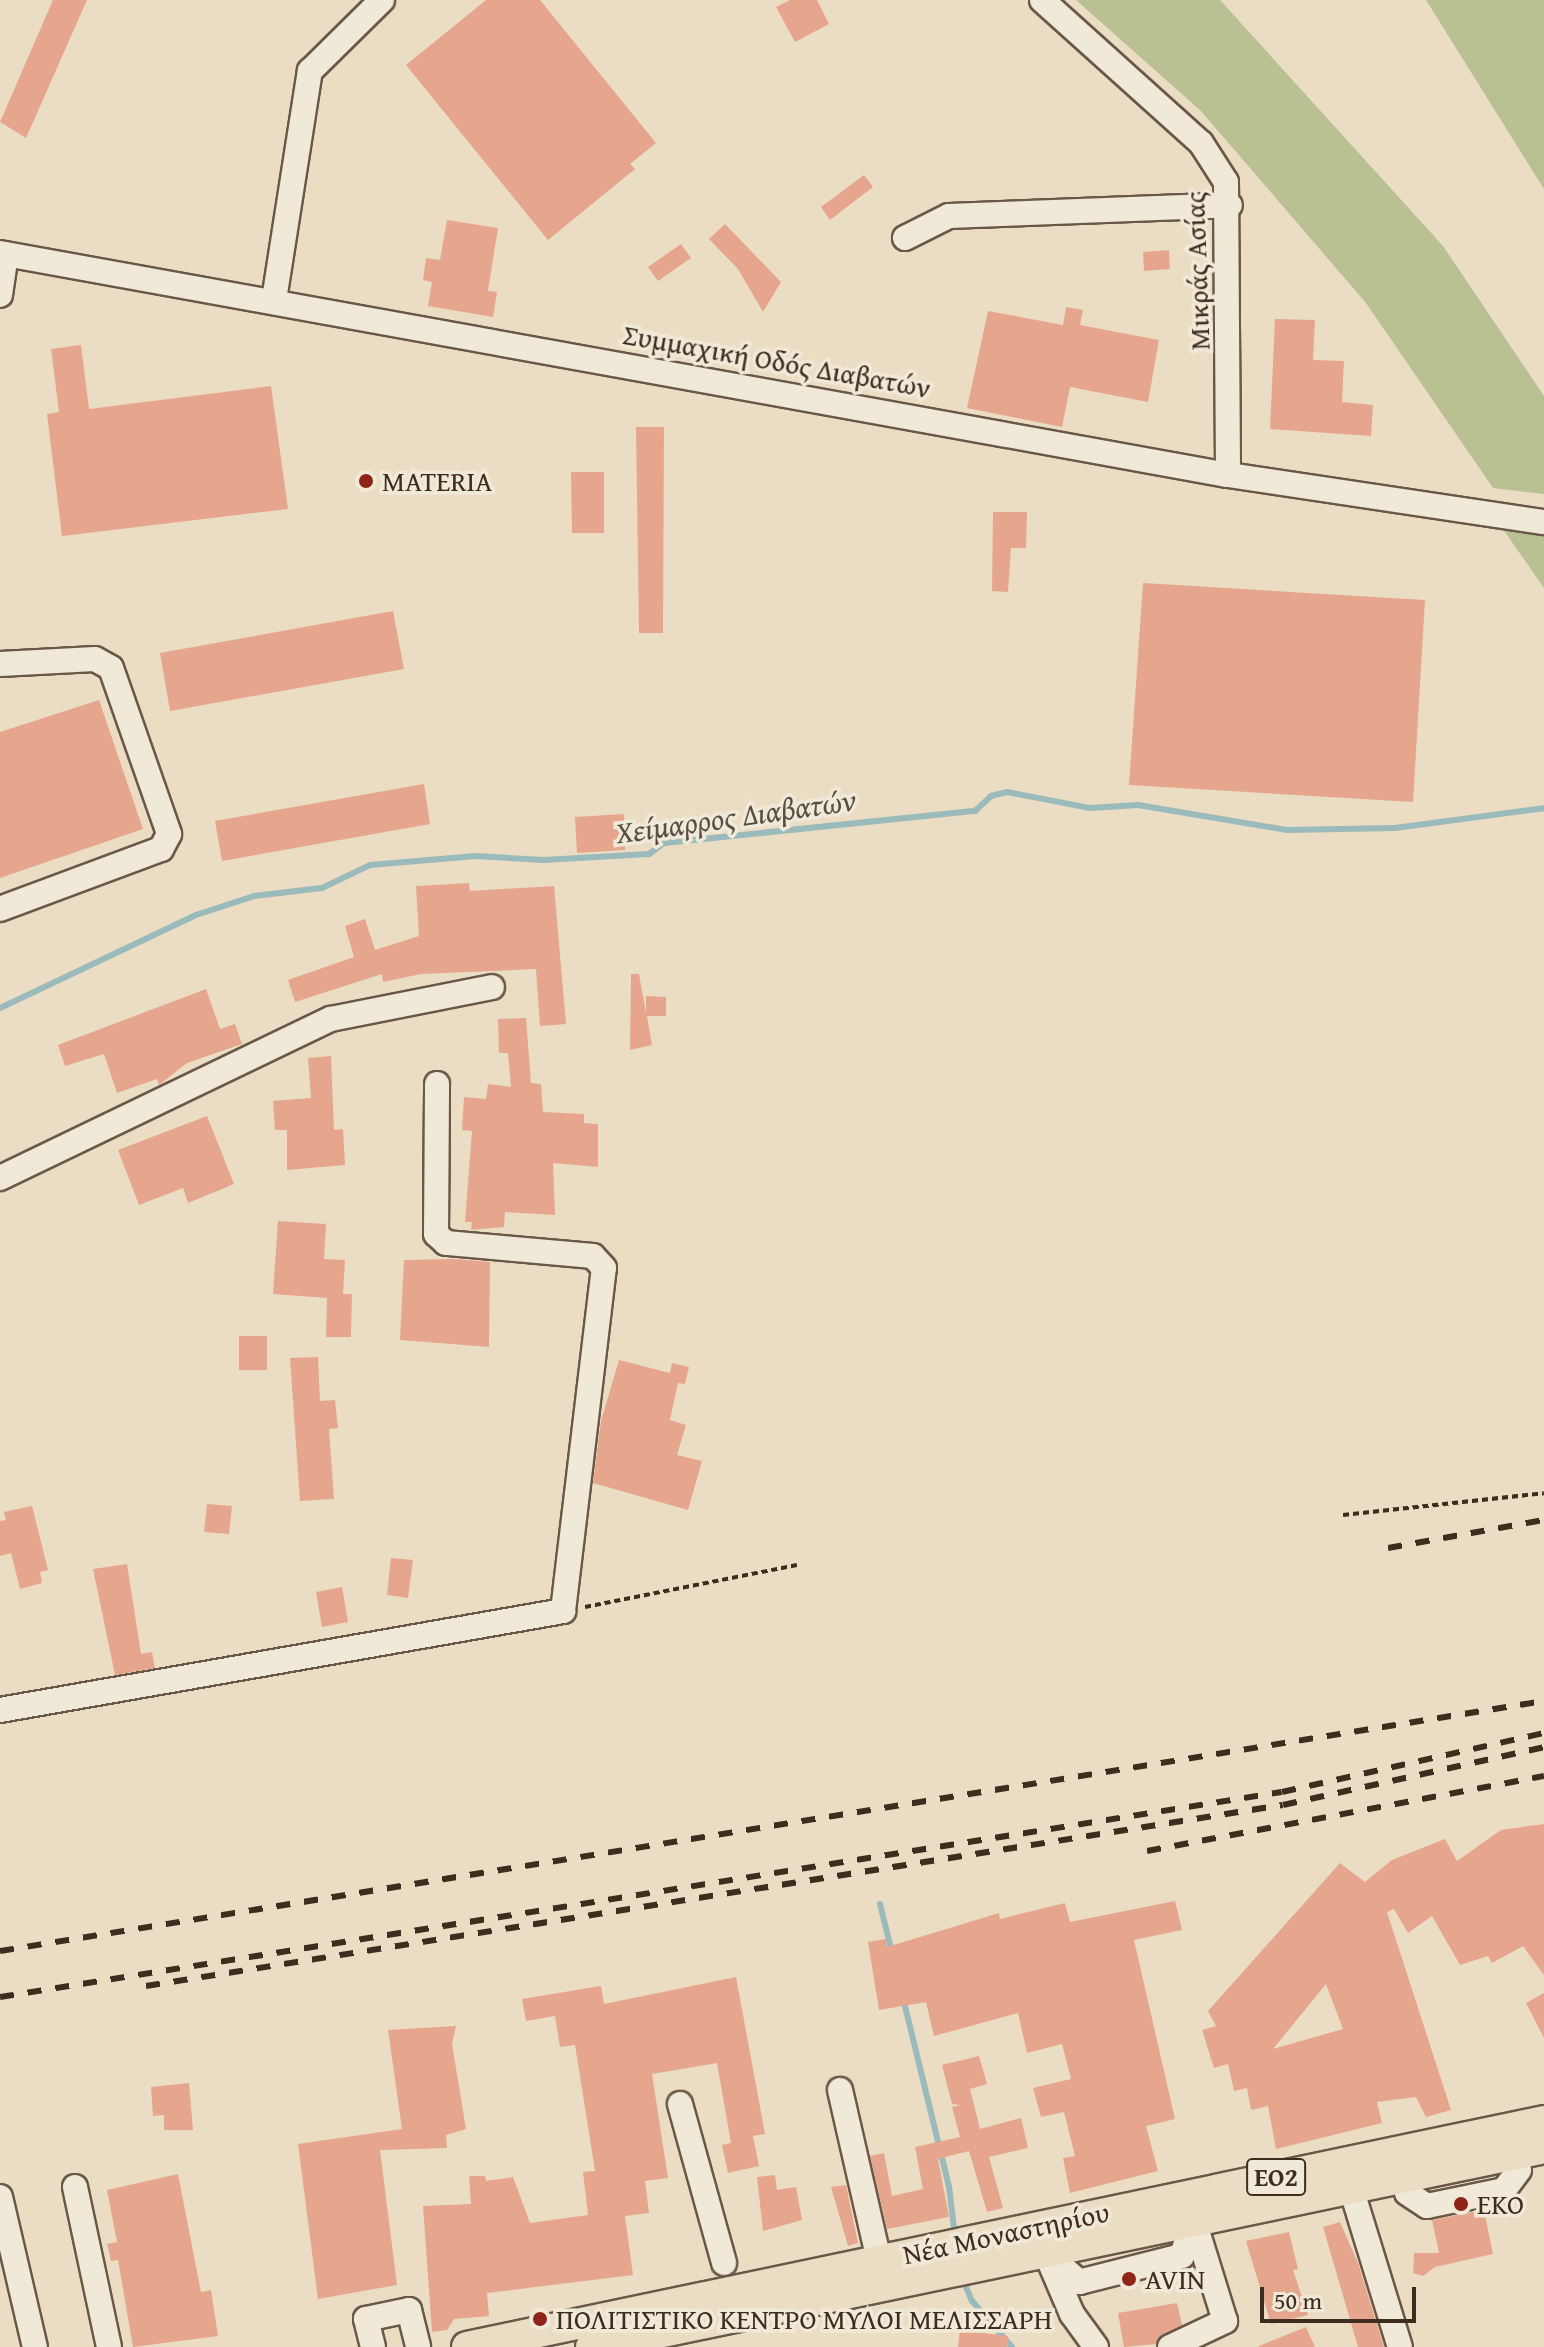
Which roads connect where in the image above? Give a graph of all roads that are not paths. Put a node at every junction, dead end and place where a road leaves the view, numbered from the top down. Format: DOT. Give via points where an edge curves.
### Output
graph roads {
  1 [pos="382,0"];
  2 [pos="1042,0"];
  3 [pos="1230,205"];
  4 [pos="905,238"];
  5 [pos="3,253"];
  6 [pos="0,295"];
  7 [pos="274,300"];
  8 [pos="1228,475"];
  9 [pos="1544,522"];
  10 [pos="0,664"];
  11 [pos="0,909"];
  12 [pos="492,987"];
  13 [pos="437,1084"];
  14 [pos="0,1178"];
  15 [pos="0,1710"];
  16 [pos="840,2090"];
  17 [pos="680,2104"];
  18 [pos="1544,2121"];
  19 [pos="1544,2148"];
  20 [pos="1519,2170"];
  21 [pos="75,2187"];
  22 [pos="1351,2188"];
  23 [pos="1407,2193"];
  24 [pos="0,2197"];
  25 [pos="1190,2232"];
  26 [pos="1011,2247"];
  27 [pos="879,2260"];
  28 [pos="1054,2260"];
  29 [pos="724,2263"];
  30 [pos="416,2337"];
  31 [pos="372,2341"];
  32 [pos="35,2347"];
  33 [pos="109,2347"];
  34 [pos="467,2347"];
  35 [pos="591,2347"];
  36 [pos="1096,2347"];
  37 [pos="1170,2347"];
  38 [pos="1400,2347"];
  1 -- 7 [label="street" via="310,71"];
  2 -- 3 [label="street, Μικράς Ασίας" via="1201,143 1226,182"];
  3 -- 4 [label="street" via="949,216"];
  3 -- 8 [label="street, Μικράς Ασίας"];
  5 -- 6 [label="street"];
  5 -- 7 [label="street, Συμμαχική Οδός Διαβατών"];
  7 -- 8 [label="street, Συμμαχική Οδός Διαβατών"];
  8 -- 9 [label="street, Συμμαχική Οδός Διαβατών"];
  10 -- 11 [label="street" via="95,659 111,668 169,834 161,849"];
  12 -- 14 [label="street" via="331,1019"];
  13 -- 15 [label="street" via="432,1224 446,1243 593,1256 604,1268 563,1611"];
  16 -- 27 [label="street"];
  17 -- 29 [label="street"];
  18 -- 26 [label="main road, Νέα Μοναστηρίου / ΕΟ2"];
  19 -- 22 [label="main road, Νέα Μοναστηρίου / ΕΟ2"];
  20 -- 23 [label="street" via="1504,2190 1427,2206"];
  21 -- 33 [label="street"];
  22 -- 25 [label="main road, Νέα Μοναστηρίου / ΕΟ2"];
  22 -- 38 [label="street"];
  24 -- 32 [label="street"];
  25 -- 28 [label="main road, Νέα Μοναστηρίου / ΕΟ2"];
  25 -- 37 [label="street" via="1225,2321"];
  26 -- 27 [label="main road, Νέα Μοναστηρίου / ΕΟ2"];
  26 -- 28 [label="main road, Νέα Μοναστηρίου / ΕΟ2"];
  26 -- 35 [label="main road, Νέα Μοναστηρίου / ΕΟ2" via="933,2278"];
  27 -- 34 [label="main road, Νέα Μοναστηρίου / ΕΟ2"];
  28 -- 36 [label="street" via="1072,2314"];
  30 -- 31 [label="street" via="409,2310 366,2319"];
}
